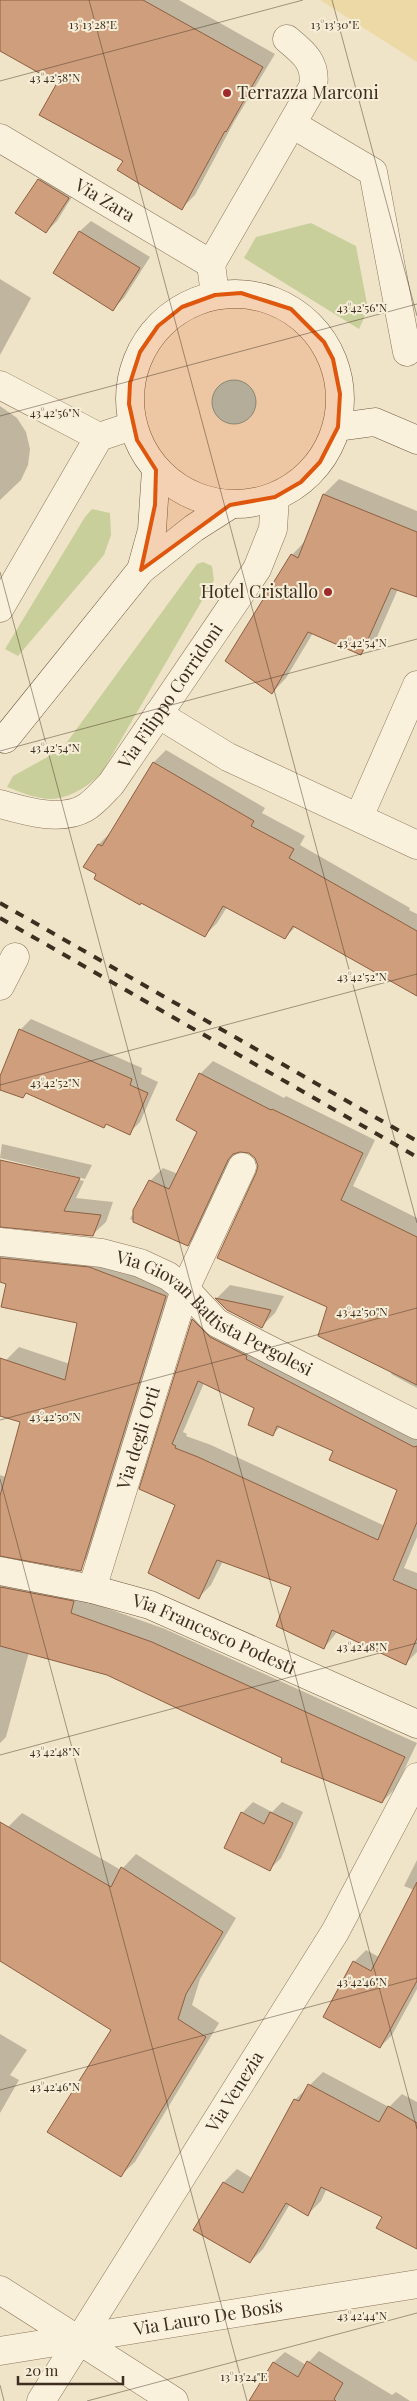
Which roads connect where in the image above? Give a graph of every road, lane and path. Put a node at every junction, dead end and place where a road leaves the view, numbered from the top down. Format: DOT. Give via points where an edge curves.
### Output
graph roads {
  1 [pos="288,39"];
  2 [pos="292,124"];
  3 [pos="0,138"];
  4 [pos="211,264"];
  5 [pos="215,295"];
  6 [pos="407,352"];
  7 [pos="0,385"];
  8 [pos="132,426"];
  9 [pos="338,428"];
  10 [pos="99,437"];
  11 [pos="415,438"];
  12 [pos="156,470"];
  13 [pos="275,497"];
  14 [pos="230,505"];
  15 [pos="141,570"];
  16 [pos="0,608"];
  17 [pos="417,685"];
  18 [pos="158,714"];
  19 [pos="5,739"];
  20 [pos="0,804"];
  21 [pos="359,817"];
  22 [pos="417,844"];
  23 [pos="15,957"];
  24 [pos="0,986"];
  25 [pos="242,1167"];
  26 [pos="0,1242"];
  27 [pos="185,1289"];
  28 [pos="417,1425"];
  29 [pos="0,1571"];
  30 [pos="92,1589"];
  31 [pos="417,1724"];
  32 [pos="417,1777"];
  33 [pos="417,2284"];
  34 [pos="0,2290"];
  35 [pos="78,2340"];
  36 [pos="0,2351"];
  37 [pos="41,2401"];
  38 [pos="174,2401"];
  1 -- 2 [label="street" via="310,59 315,76 313,87"];
  2 -- 4 [label="street"];
  2 -- 6 [label="street" via="373,172"];
  3 -- 4 [label="street, Via Zara"];
  4 -- 5 [label="street"];
  5 -- 8 [label="street" via="182,307 158,326 140,352 130,383"];
  5 -- 9 [label="street" via="241,293 264,297 291,309 312,327 333,359 340,394"];
  7 -- 10 [label="street"];
  8 -- 10 [label="street"];
  8 -- 12 [label="street"];
  9 -- 11 [label="street" via="375,422"];
  9 -- 13 [label="street" via="320,462 301,482"];
  10 -- 16 [label="street"];
  12 -- 14 [label="street" via="200,499"];
  12 -- 15 [label="street" via="152,530"];
  13 -- 14 [label="street" via="252,504"];
  13 -- 18 [label="street, Via Filippo Corridoni" via="273,529 257,569"];
  14 -- 15 [label="street" via="194,528"];
  15 -- 19 [label="street"];
  17 -- 21 [label="street"];
  18 -- 20 [label="street, Via Filippo Corridoni" via="111,784 86,808 72,814 48,814"];
  18 -- 21 [label="street" via="228,757"];
  21 -- 22 [label="street"];
  23 -- 24 [label="street"];
  25 -- 27 [label="street, Via degli Orti"];
  26 -- 27 [label="street, Via Giovan Battista Pergolesi" via="102,1253 140,1263 168,1276"];
  27 -- 28 [label="street, Via Giovan Battista Pergolesi" via="217,1323"];
  27 -- 30 [label="street, Via degli Orti"];
  29 -- 30 [label="street, Via Francesco Podesti"];
  30 -- 31 [label="street, Via Francesco Podesti" via="150,1605"];
  32 -- 35 [label="street, Via Venezia" via="335,1932"];
  33 -- 35 [label="street, Via Lauro De Bosis"];
  34 -- 35 [label="street"];
  35 -- 36 [label="street, Via Lauro De Bosis"];
  35 -- 37 [label="street, Via Venezia"];
  35 -- 38 [label="street"];
}
